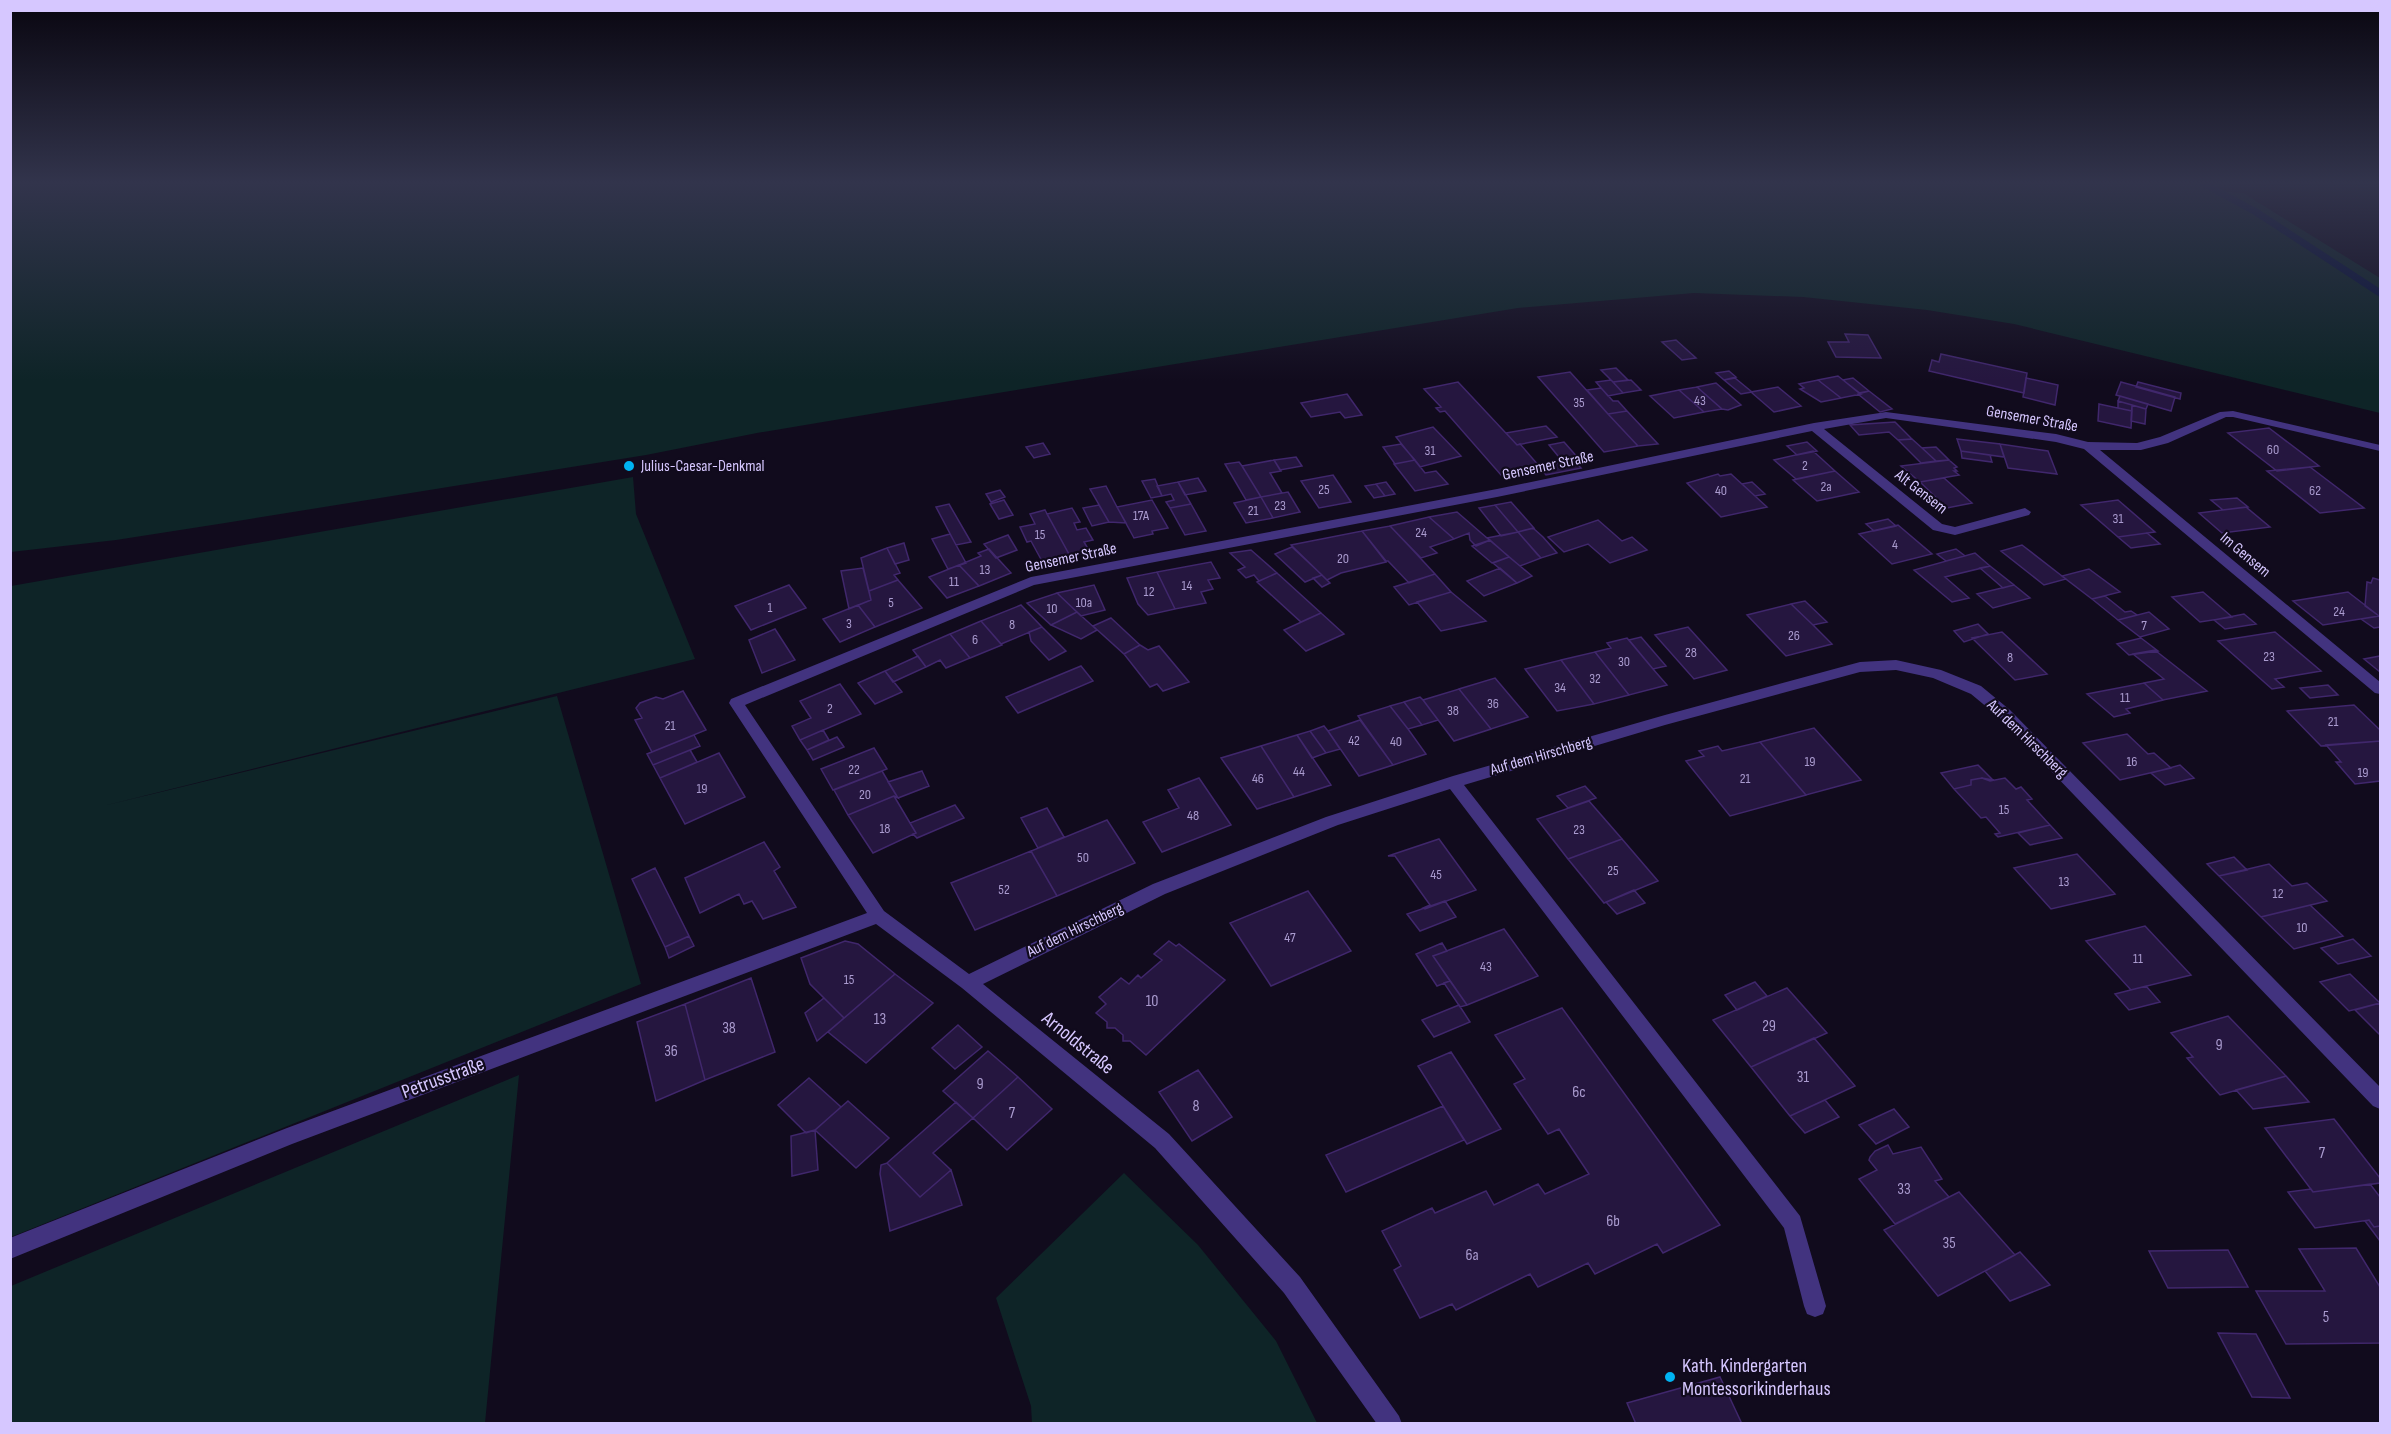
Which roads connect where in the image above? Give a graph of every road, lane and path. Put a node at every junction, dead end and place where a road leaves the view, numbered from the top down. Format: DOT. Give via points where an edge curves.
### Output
graph roads {
  1 [pos="1814,427"];
  2 [pos="2088,446"];
  3 [pos="2380,448"];
  4 [pos="2025,512"];
  5 [pos="2380,689"];
  6 [pos="736,703"];
  7 [pos="1453,782"];
  8 [pos="878,916"];
  9 [pos="968,983"];
  10 [pos="2380,1100"];
  11 [pos="10,1249"];
  12 [pos="1815,1306"];
  13 [pos="1391,1424"];
  1 -- 2 [label="street, Gensemer Straße" via="1886,415 2056,438"];
  1 -- 4 [label="street, Alt Gensem" via="1938,527 1955,531"];
  1 -- 6 [label="street, Gensemer Straße" via="1497,493 1031,581"];
  2 -- 3 [label="street, Gensemer Straße" via="2137,447 2224,414 2234,414"];
  2 -- 5 [label="street, Im Gensem"];
  6 -- 8 [label="street, Arnoldstraße"];
  7 -- 9 [label="street, Auf dem Hirschberg" via="1332,821 1159,889"];
  7 -- 10 [label="street, Auf dem Hirschberg" via="1860,667 1896,665 1936,674 1976,690 2005,714"];
  7 -- 12 [label="street" via="1793,1223"];
  8 -- 9 [label="street, Arnoldstraße"];
  8 -- 11 [label="street, Petrusstraße" via="286,1137"];
  9 -- 13 [label="street, Arnoldstraße" via="1162,1141 1292,1285"];
}
